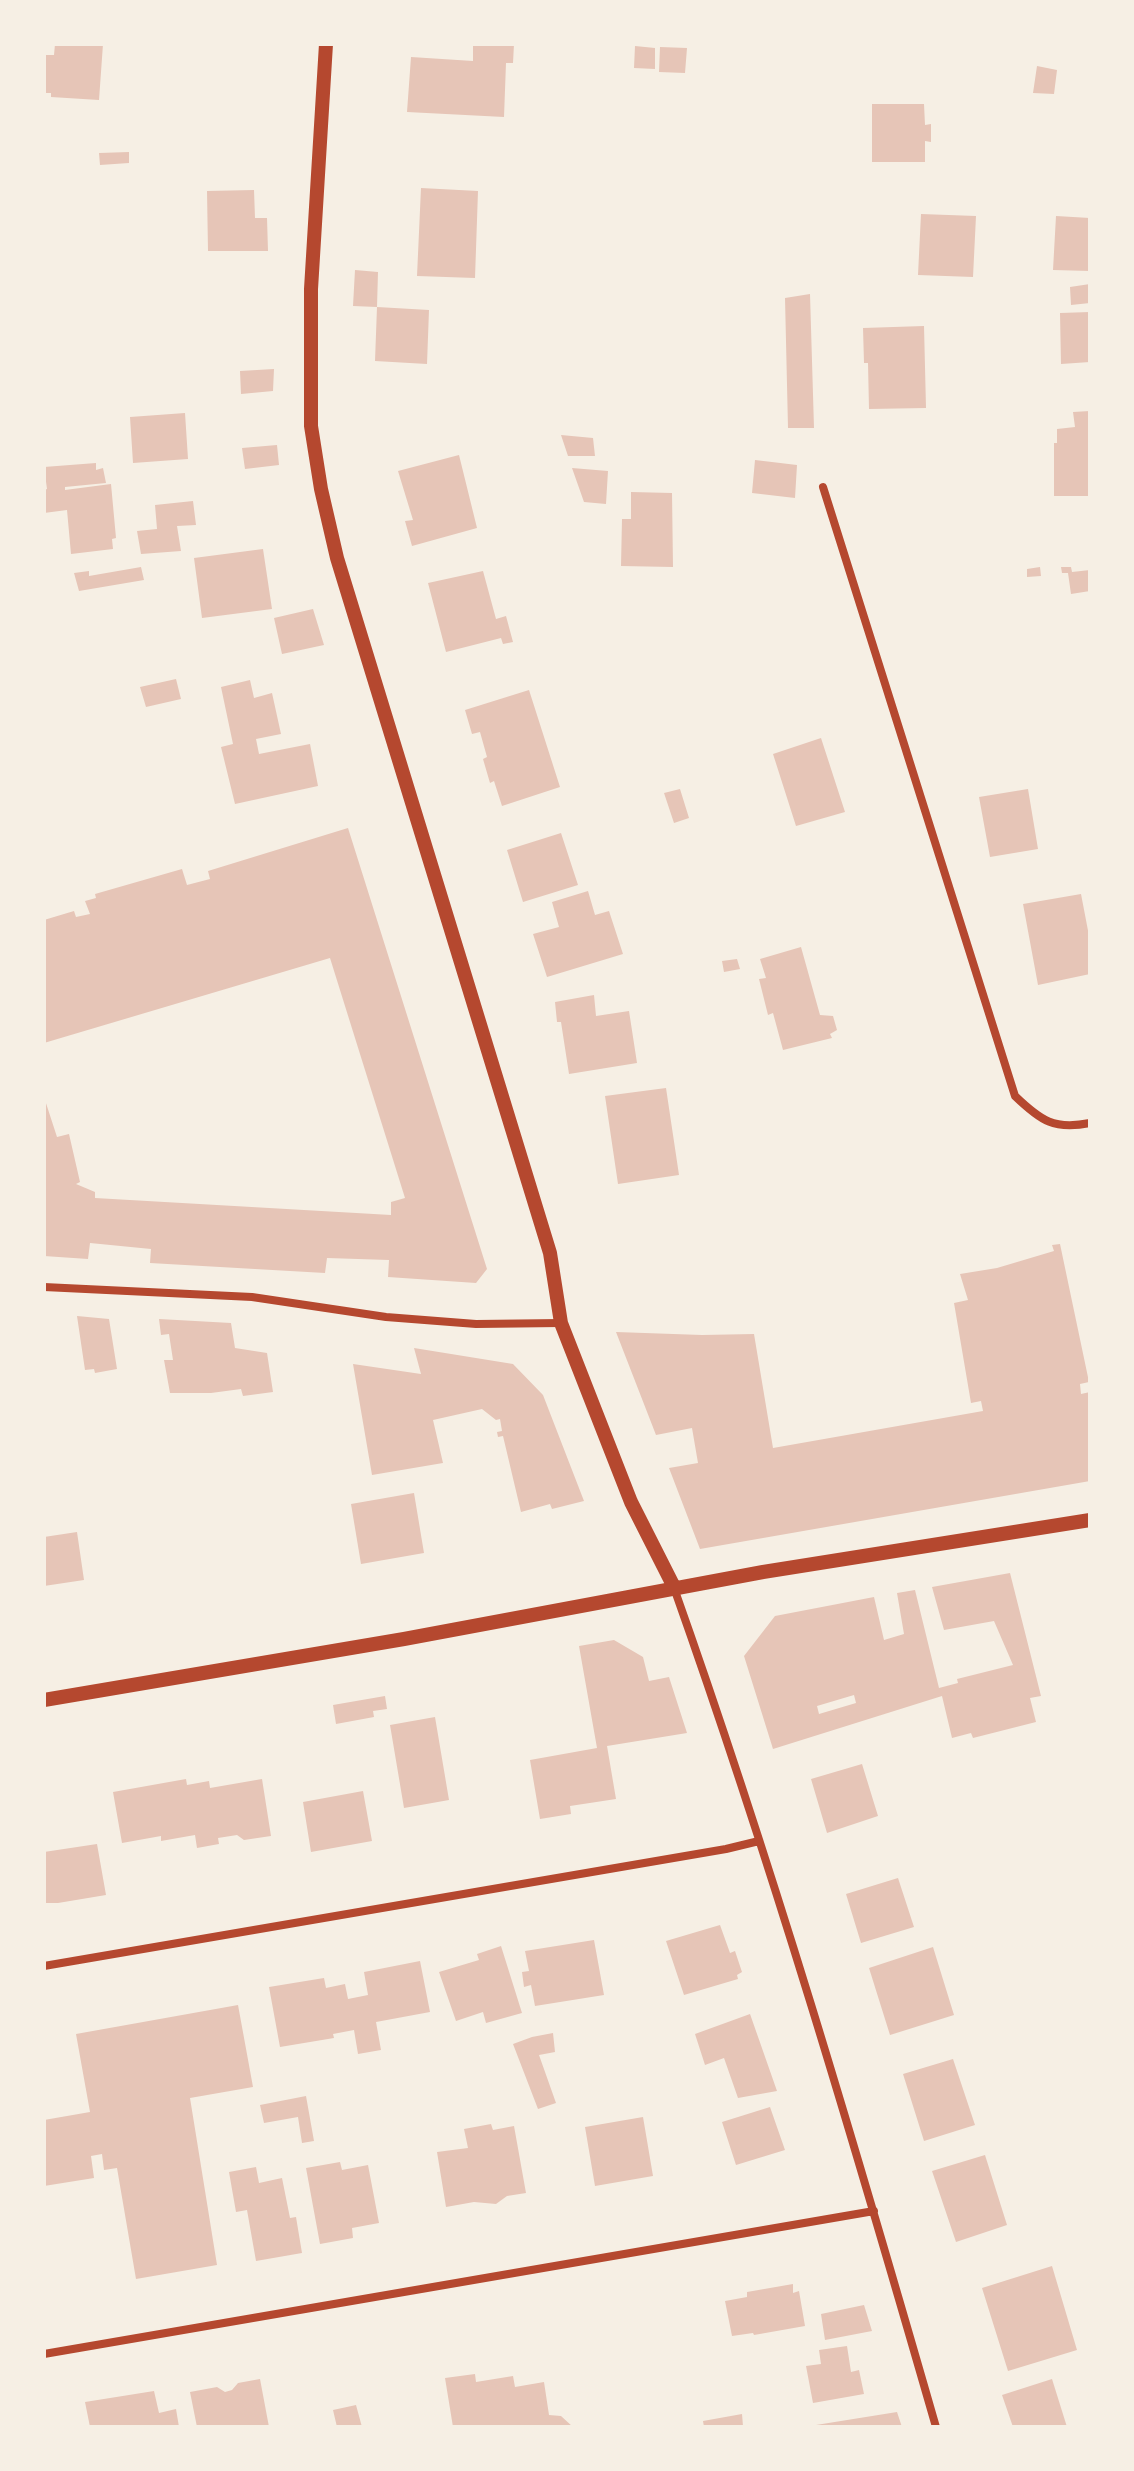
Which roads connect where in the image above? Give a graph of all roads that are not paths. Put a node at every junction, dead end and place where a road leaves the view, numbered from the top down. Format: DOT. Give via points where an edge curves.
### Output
graph roads {
  1 [pos="326,44"];
  2 [pos="823,487"];
  3 [pos="1090,1123"];
  4 [pos="44,1287"];
  5 [pos="561,1323"];
  6 [pos="1090,1520"];
  7 [pos="674,1587"];
  8 [pos="44,1700"];
  9 [pos="759,1841"];
  10 [pos="44,1966"];
  11 [pos="874,2211"];
  12 [pos="44,2354"];
  13 [pos="936,2427"];
  1 -- 5 [label="street" via="311,289 311,426 321,489 337,558 550,1253"];
  2 -- 3 [label="street" via="1015,1096 1051,1123"];
  4 -- 5 [label="street" via="252,1297 476,1324"];
  5 -- 7 [label="street" via="631,1502"];
  6 -- 7 [label="street"];
  7 -- 8 [label="street"];
  7 -- 9 [label="street"];
  9 -- 10 [label="street"];
  9 -- 11 [label="street"];
  11 -- 12 [label="street"];
  11 -- 13 [label="street"];
}
